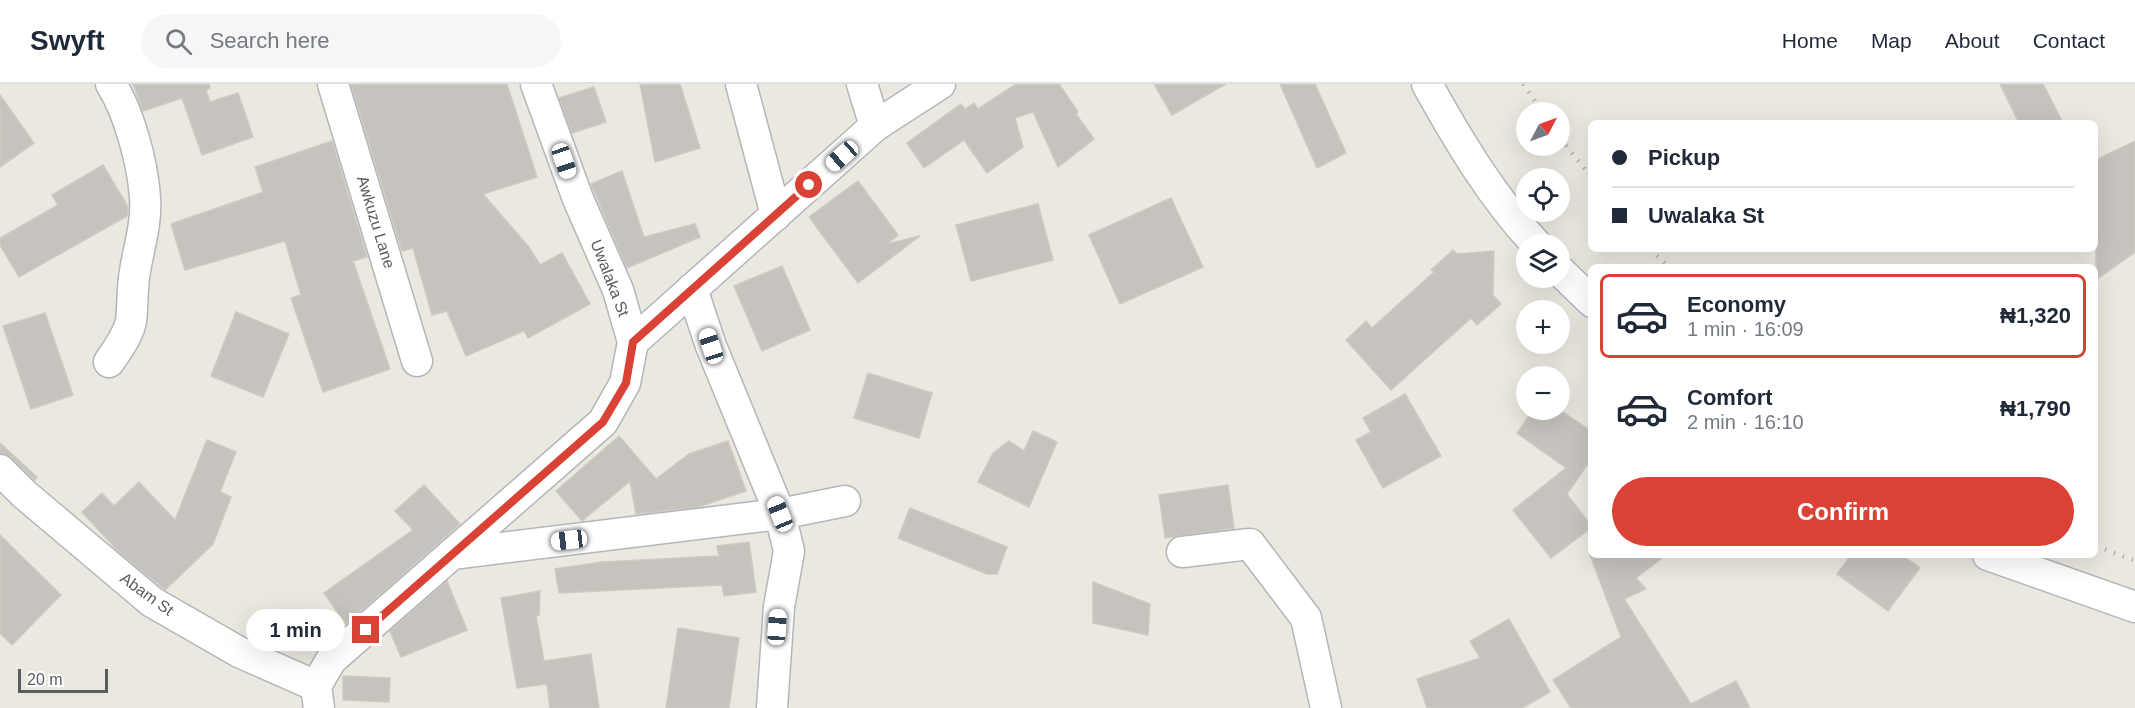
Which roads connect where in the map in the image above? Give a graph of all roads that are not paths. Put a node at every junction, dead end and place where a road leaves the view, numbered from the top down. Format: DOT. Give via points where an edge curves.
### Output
graph roads {
  1 [pos="111,84"];
  2 [pos="333,84"];
  3 [pos="536,84"];
  4 [pos="741,84"];
  5 [pos="862,84"];
  6 [pos="940,84"];
  7 [pos="1427,84"];
  8 [pos="875,126"];
  9 [pos="776,215"];
  10 [pos="1526,234"];
  11 [pos="1570,281"];
  12 [pos="692,289"];
  13 [pos="1588,298"];
  14 [pos="633,342"];
  15 [pos="417,361"];
  16 [pos="109,362"];
  17 [pos="0,470"];
  18 [pos="845,501"];
  19 [pos="780,514"];
  20 [pos="1182,552"];
  21 [pos="452,554"];
  22 [pos="1996,558"];
  23 [pos="2135,607"];
  24 [pos="317,697"];
  25 [pos="772,708"];
  26 [pos="1326,708"];
  1 -- 16 [label="street" via="139,159 145,199 130,322"];
  2 -- 15 [label="street, Awkuzu Lane"];
  3 -- 14 [label="street, Uwalaka St" via="578,200 618,290"];
  4 -- 9 [label="street"];
  5 -- 8 [label="street"];
  6 -- 8 [label="street"];
  7 -- 10 [label="street" via="1450,125"];
  8 -- 9 [label="street"];
  9 -- 12 [label="street"];
  11 -- 13 [label="street"];
  12 -- 14 [label="street"];
  12 -- 19 [label="street" via="711,346"];
  14 -- 21 [label="street, Uwalaka St" via="626,383 603,422"];
  17 -- 24 [label="street, Abam St" via="152,602"];
  18 -- 19 [label="street"];
  19 -- 21 [label="street"];
  19 -- 25 [label="street" via="789,550 779,607"];
  20 -- 26 [label="street" via="1250,544 1306,618"];
  21 -- 24 [label="street, Uwalaka St" via="331,660"];
  22 -- 23 [label="street"];
}
